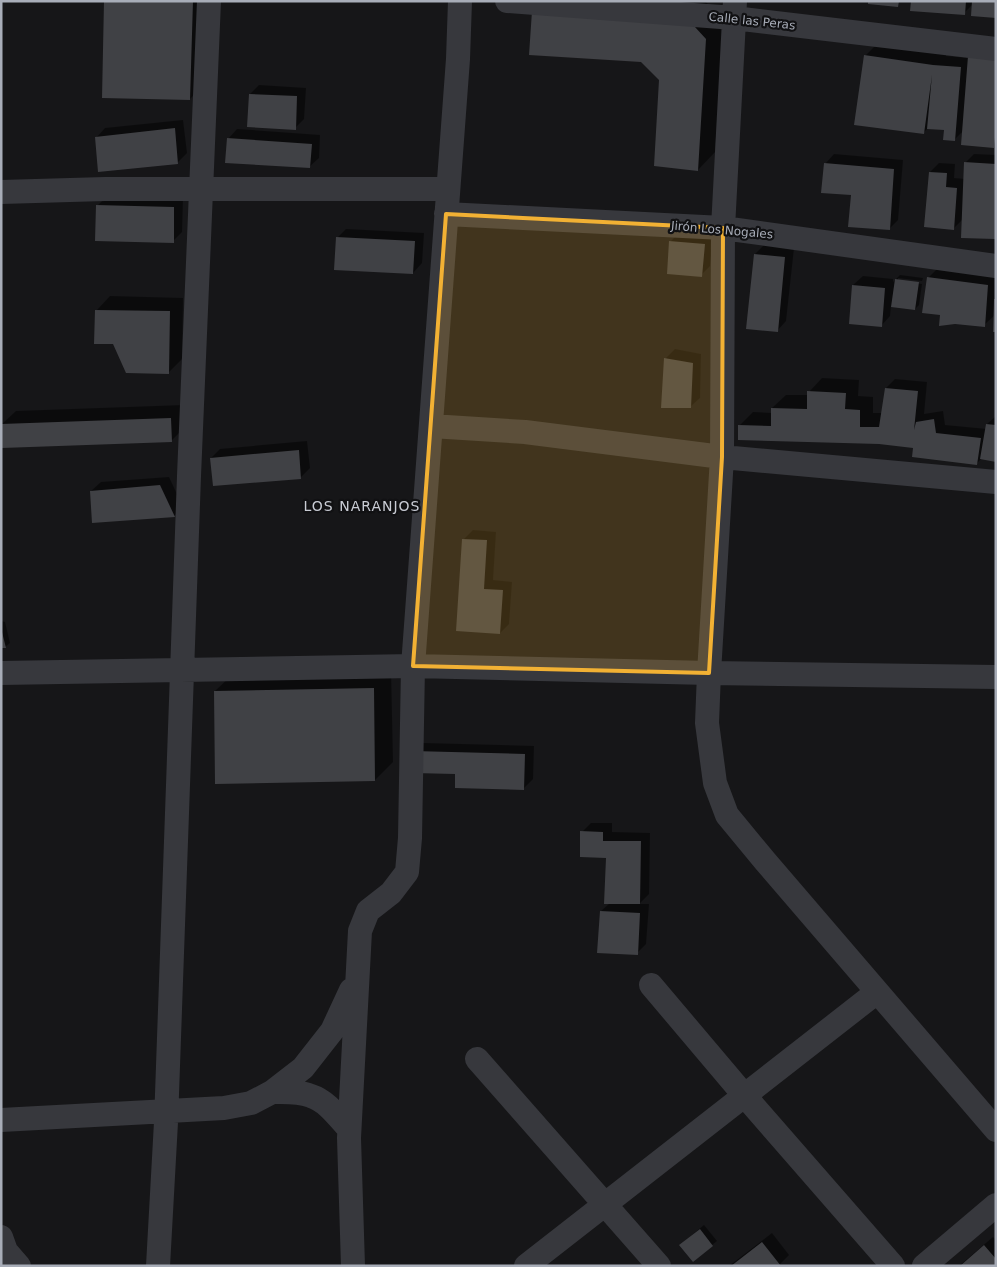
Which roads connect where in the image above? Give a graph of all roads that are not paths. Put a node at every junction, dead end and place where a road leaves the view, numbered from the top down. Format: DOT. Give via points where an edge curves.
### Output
graph roads {
  1 [pos="209,1"];
  2 [pos="460,1"];
  3 [pos="508,1"];
  4 [pos="735,10"];
  5 [pos="996,49"];
  6 [pos="201,189"];
  7 [pos="448,189"];
  8 [pos="1,192"];
  9 [pos="446,214"];
  10 [pos="723,228"];
  11 [pos="996,266"];
  12 [pos="430,426"];
  13 [pos="722,457"];
  14 [pos="996,482"];
  15 [pos="413,666"];
  16 [pos="182,670"];
  17 [pos="1,673"];
  18 [pos="709,673"];
  19 [pos="996,677"];
  20 [pos="357,979"];
  21 [pos="651,985"];
  22 [pos="877,992"];
  23 [pos="477,1060"];
  24 [pos="272,1092"];
  25 [pos="744,1095"];
  26 [pos="167,1111"];
  27 [pos="1,1120"];
  28 [pos="349,1129"];
  29 [pos="996,1130"];
  30 [pos="605,1204"];
  31 [pos="996,1205"];
  32 [pos="1,1237"];
  33 [pos="19,1266"];
  34 [pos="158,1266"];
  35 [pos="353,1266"];
  36 [pos="526,1266"];
  37 [pos="659,1266"];
  38 [pos="893,1266"];
  39 [pos="924,1266"];
  1 -- 6 [label="street"];
  2 -- 7 [label="street"];
  3 -- 4 [label="street, Calle las Peras"];
  4 -- 5 [label="street, Calle las Peras"];
  4 -- 10 [label="street"];
  6 -- 7 [label="street"];
  6 -- 8 [label="street"];
  6 -- 16 [label="street"];
  7 -- 9 [label="street"];
  9 -- 10 [label="street, Jirón Los Nogales"];
  9 -- 12 [label="street"];
  10 -- 11 [label="street, Jirón Los Nogales"];
  10 -- 13 [label="street"];
  12 -- 13 [label="street" via="525,432"];
  12 -- 15 [label="street"];
  13 -- 14 [label="street"];
  13 -- 18 [label="street"];
  15 -- 16 [label="street"];
  15 -- 18 [label="street"];
  15 -- 20 [label="street" via="407,872 391,893 368,911 360,931"];
  16 -- 17 [label="street"];
  16 -- 26 [label="street"];
  18 -- 19 [label="street"];
  18 -- 22 [label="street" via="707,723 715,783 726,815"];
  20 -- 24 [label="street" via="332,1031 304,1068"];
  20 -- 28 [label="street"];
  21 -- 25 [label="street"];
  22 -- 25 [label="street"];
  22 -- 29 [label="street"];
  23 -- 30 [label="street"];
  24 -- 26 [label="street" via="251,1103 224,1108"];
  24 -- 28 [label="street" via="311,1096 326,1105"];
  25 -- 30 [label="street"];
  25 -- 38 [label="street"];
  26 -- 27 [label="street"];
  26 -- 34 [label="street"];
  28 -- 35 [label="street"];
  30 -- 36 [label="street"];
  30 -- 37 [label="street"];
  31 -- 39 [label="street"];
  32 -- 33 [label="street" via="6,1251"];
}
